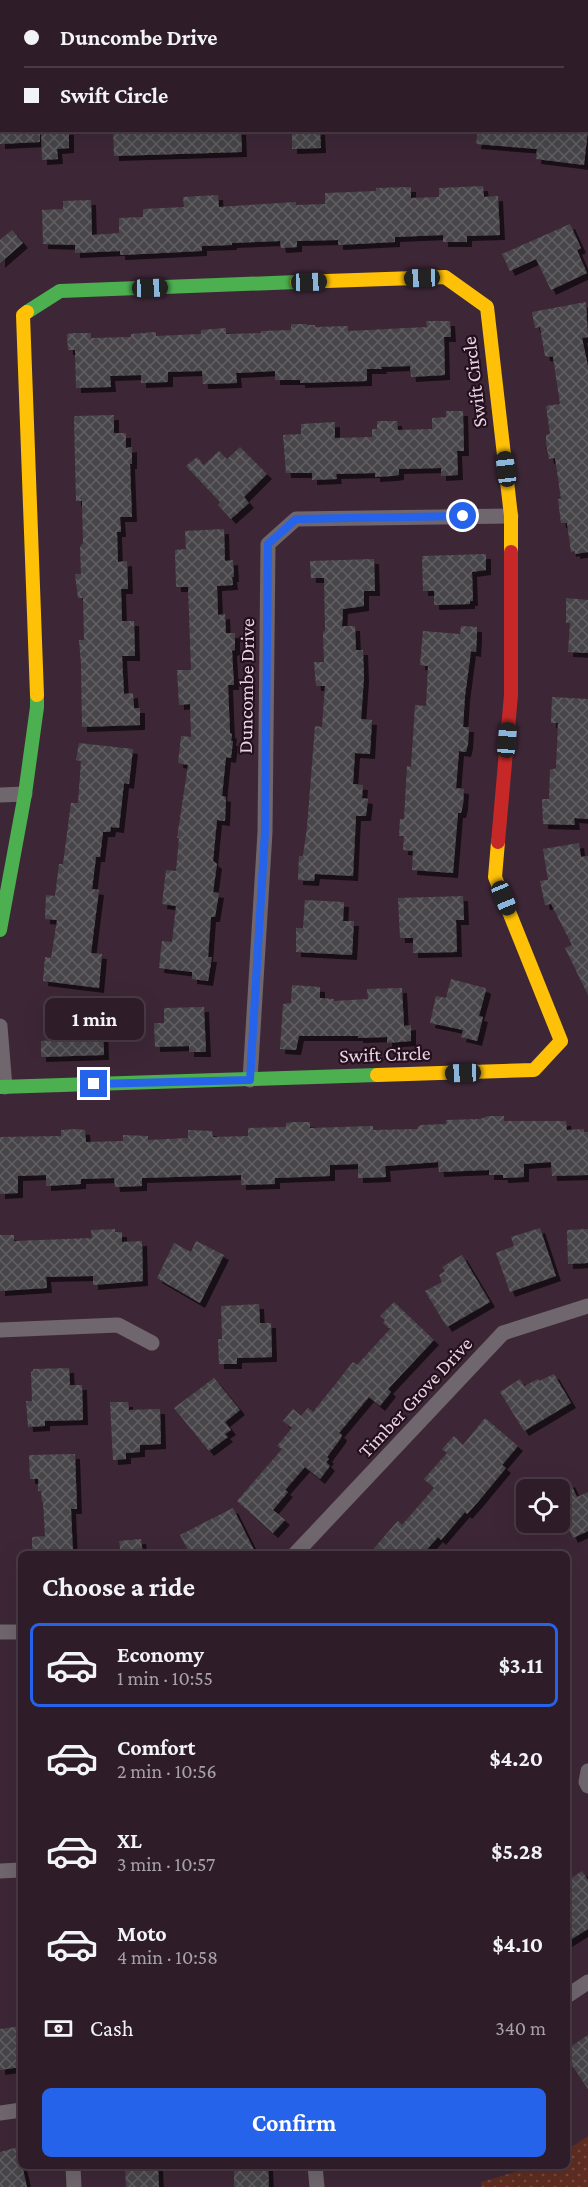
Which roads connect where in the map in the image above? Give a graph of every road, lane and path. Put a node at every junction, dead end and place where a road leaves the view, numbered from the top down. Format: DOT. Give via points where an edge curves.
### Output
graph roads {
  1 [pos="511,516"];
  2 [pos="25,794"];
  3 [pos="0,795"];
  4 [pos="0,930"];
  5 [pos="0,1026"];
  6 [pos="250,1080"];
  7 [pos="2,1087"];
  8 [pos="588,1306"];
  9 [pos="0,1330"];
  10 [pos="152,1343"];
  11 [pos="299,1551"];
  12 [pos="0,1632"];
  13 [pos="18,1632"];
  14 [pos="588,1771"];
  15 [pos="588,1786"];
  16 [pos="18,1870"];
  17 [pos="0,1871"];
  18 [pos="588,1982"];
  19 [pos="570,1994"];
  20 [pos="18,2110"];
  21 [pos="0,2113"];
  22 [pos="73,2169"];
  23 [pos="315,2169"];
  24 [pos="74,2187"];
  25 [pos="317,2187"];
  1 -- 2 [label="street, Swift Circle" via="487,307 445,277 60,291 23,315 37,707"];
  1 -- 6 [label="street, Duncombe Drive" via="296,519 268,544 265,832"];
  1 -- 6 [label="street, Swift Circle" via="511,695 495,877 561,1041 534,1070"];
  2 -- 3 [label="street"];
  2 -- 4 [label="street, Swift Circle"];
  5 -- 7 [label="street, Swift Circle"];
  6 -- 7 [label="street, Swift Circle"];
  8 -- 11 [label="street, Timber Grove Drive" via="503,1334"];
  9 -- 10 [label="street" via="118,1325"];
  12 -- 13 [label="street"];
  14 -- 15 [label="street"];
  16 -- 17 [label="street"];
  18 -- 19 [label="street"];
  20 -- 21 [label="street"];
  22 -- 24 [label="street"];
  23 -- 25 [label="street"];
}
